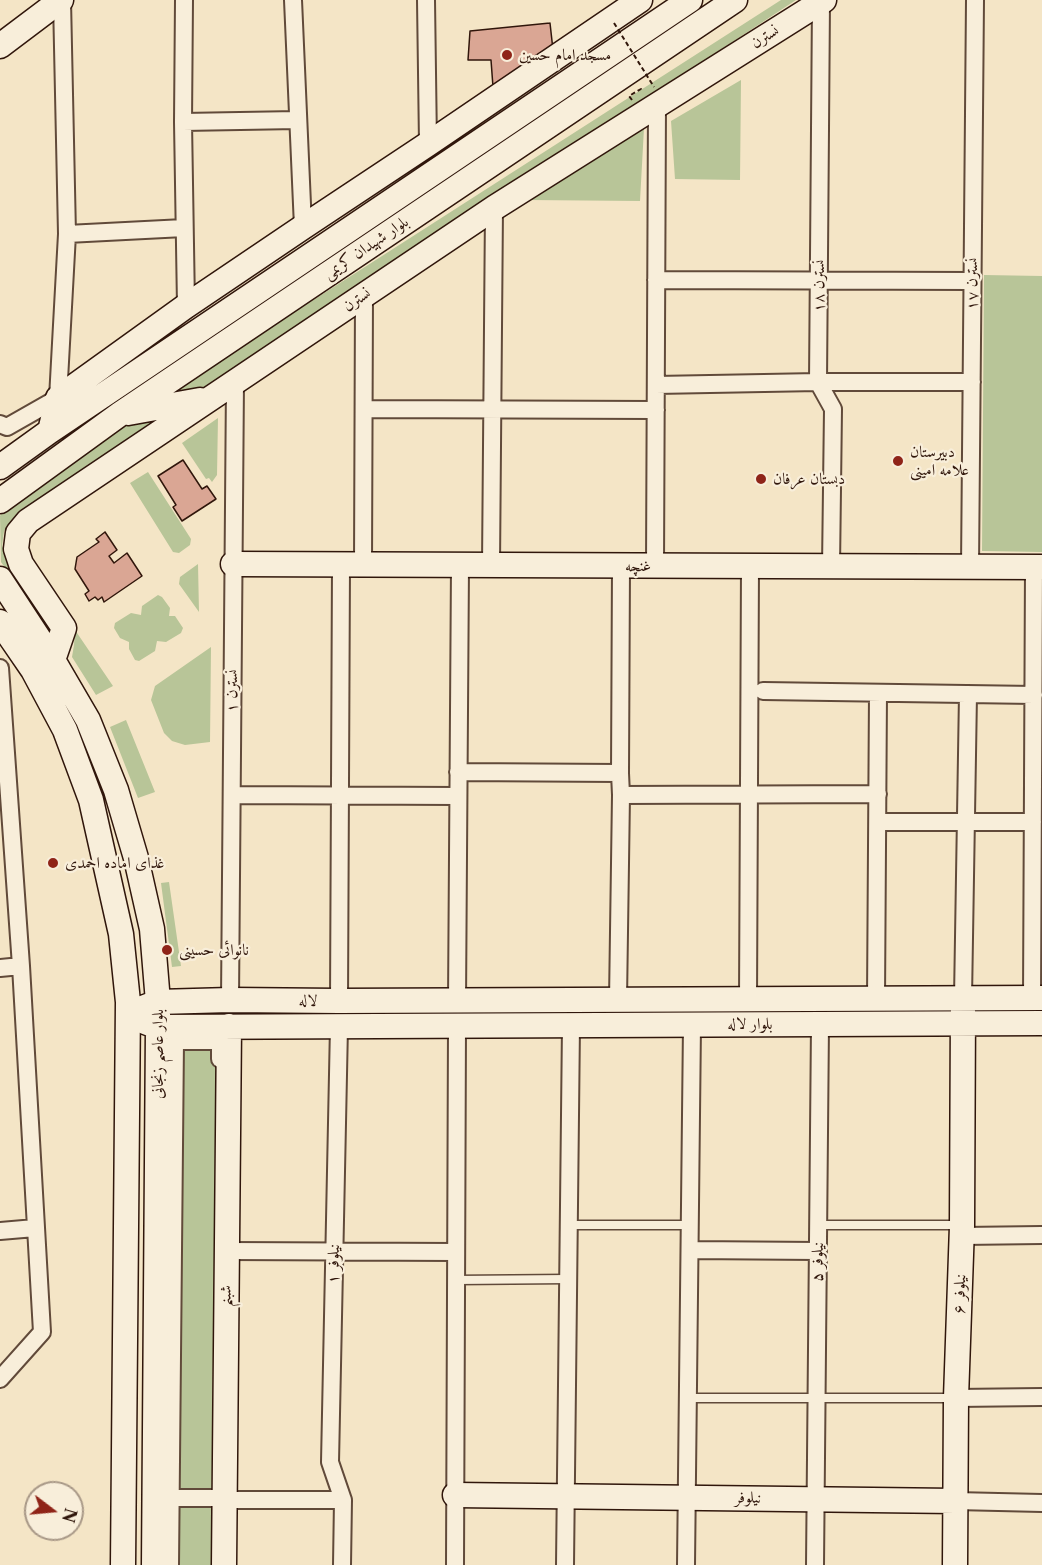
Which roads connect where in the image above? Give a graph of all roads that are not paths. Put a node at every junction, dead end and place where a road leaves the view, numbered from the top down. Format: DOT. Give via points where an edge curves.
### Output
graph roads {
  1 [pos="62,0"];
  2 [pos="184,0"];
  3 [pos="293,0"];
  4 [pos="426,0"];
  5 [pos="640,0"];
  6 [pos="690,0"];
  7 [pos="735,0"];
  8 [pos="975,0"];
  9 [pos="822,1"];
  10 [pos="0,46"];
  11 [pos="655,96"];
  12 [pos="297,120"];
  13 [pos="183,122"];
  14 [pos="428,144"];
  15 [pos="494,208"];
  16 [pos="303,226"];
  17 [pos="184,228"];
  18 [pos="67,234"];
  19 [pos="656,280"];
  20 [pos="819,280"];
  21 [pos="972,281"];
  22 [pos="364,295"];
  23 [pos="186,306"];
  24 [pos="234,382"];
  25 [pos="818,382"];
  26 [pos="972,382"];
  27 [pos="656,385"];
  28 [pos="58,398"];
  29 [pos="210,399"];
  30 [pos="364,409"];
  31 [pos="492,410"];
  32 [pos="656,410"];
  33 [pos="120,414"];
  34 [pos="0,424"];
  35 [pos="50,431"];
  36 [pos="0,467"];
  37 [pos="0,501"];
  38 [pos="233,564"];
  39 [pos="352,565"];
  40 [pos="460,565"];
  41 [pos="491,565"];
  42 [pos="621,566"];
  43 [pos="655,566"];
  44 [pos="750,566"];
  45 [pos="831,567"];
  46 [pos="970,567"];
  47 [pos="1038,567"];
  48 [pos="0,579"];
  49 [pos="0,622"];
  50 [pos="53,660"];
  51 [pos="0,669"];
  52 [pos="764,691"];
  53 [pos="878,693"];
  54 [pos="968,694"];
  55 [pos="1034,695"];
  56 [pos="458,772"];
  57 [pos="620,773"];
  58 [pos="878,794"];
  59 [pos="1037,794"];
  60 [pos="232,795"];
  61 [pos="340,795"];
  62 [pos="621,795"];
  63 [pos="749,795"];
  64 [pos="458,796"];
  65 [pos="878,822"];
  66 [pos="965,822"];
  67 [pos="1033,822"];
  68 [pos="21,966"];
  69 [pos="0,968"];
  70 [pos="963,998"];
  71 [pos="1037,998"];
  72 [pos="748,999"];
  73 [pos="876,999"];
  74 [pos="230,1000"];
  75 [pos="618,1000"];
  76 [pos="339,1001"];
  77 [pos="457,1001"];
  78 [pos="158,1002"];
  79 [pos="128,1014"];
  80 [pos="964,1023"];
  81 [pos="1042,1023"];
  82 [pos="820,1024"];
  83 [pos="571,1025"];
  84 [pos="692,1025"];
  85 [pos="229,1026"];
  86 [pos="339,1026"];
  87 [pos="457,1026"];
  88 [pos="158,1027"];
  89 [pos="569,1225"];
  90 [pos="690,1225"];
  91 [pos="818,1225"];
  92 [pos="35,1228"];
  93 [pos="0,1231"];
  94 [pos="962,1231"];
  95 [pos="1042,1234"];
  96 [pos="690,1250"];
  97 [pos="227,1251"];
  98 [pos="334,1251"];
  99 [pos="818,1251"];
  100 [pos="456,1252"];
  101 [pos="568,1279"];
  102 [pos="456,1280"];
  103 [pos="0,1379"];
  104 [pos="1042,1397"];
  105 [pos="688,1398"];
  106 [pos="816,1398"];
  107 [pos="956,1398"];
  108 [pos="455,1495"];
  109 [pos="566,1496"];
  110 [pos="171,1498"];
  111 [pos="687,1498"];
  112 [pos="220,1499"];
  113 [pos="815,1499"];
  114 [pos="343,1500"];
  115 [pos="955,1501"];
  116 [pos="1042,1503"];
  117 [pos="123,1565"];
  118 [pos="154,1565"];
  119 [pos="170,1565"];
  120 [pos="214,1565"];
  121 [pos="224,1565"];
  122 [pos="342,1565"];
  123 [pos="454,1565"];
  124 [pos="565,1565"];
  125 [pos="686,1565"];
  126 [pos="815,1565"];
  127 [pos="955,1565"];
  1 -- 10 [label="main road"];
  1 -- 18 [label="street"];
  2 -- 13 [label="street"];
  3 -- 12 [label="street"];
  4 -- 14 [label="street"];
  5 -- 14 [label="main road"];
  6 -- 35 [label="main road, بلوار شهیدان کریمی"];
  7 -- 33 [label="main road, بلوار شهیدان کریمی"];
  8 -- 21 [label="street, نسترن ۱۷"];
  9 -- 11 [label="main road, نسترن"];
  9 -- 20 [label="street, نسترن ۱۸"];
  11 -- 15 [label="main road, نسترن"];
  11 -- 19 [label="street"];
  12 -- 13 [label="street"];
  12 -- 16 [label="street"];
  13 -- 17 [label="street"];
  14 -- 16 [label="main road"];
  15 -- 22 [label="main road, نسترن"];
  15 -- 31 [label="street"];
  16 -- 23 [label="main road"];
  17 -- 18 [label="street"];
  17 -- 23 [label="street"];
  18 -- 28 [label="street"];
  19 -- 20 [label="street"];
  19 -- 27 [label="street"];
  20 -- 21 [label="street"];
  20 -- 25 [label="street, نسترن ۱۸"];
  21 -- 26 [label="street, نسترن ۱۷"];
  22 -- 24 [label="main road, نسترن"];
  22 -- 30 [label="street"];
  23 -- 28 [label="main road"];
  24 -- 29 [label="main road, نسترن"];
  24 -- 38 [label="street, نسترن ۱"];
  25 -- 26 [label="street"];
  25 -- 27 [label="street"];
  25 -- 45 [label="street, نسترن ۱۸" via="833,409"];
  26 -- 46 [label="street, نسترن ۱۷"];
  27 -- 32 [label="street"];
  28 -- 34 [label="street" via="7,427"];
  28 -- 35 [label="main road"];
  29 -- 33 [label="main road"];
  29 -- 50 [label="main road, نسترن" via="28,521 18,533 16,549 21,564 64,628"];
  30 -- 31 [label="street"];
  30 -- 39 [label="street"];
  31 -- 32 [label="street"];
  31 -- 41 [label="street"];
  32 -- 43 [label="street"];
  33 -- 37 [label="main road, بلوار شهیدان کریمی"];
  35 -- 36 [label="main road, بلوار شهیدان کریمی"];
  38 -- 39 [label="main road, غنچه"];
  38 -- 60 [label="street, نسترن ۱"];
  39 -- 40 [label="main road, غنچه"];
  39 -- 61 [label="street"];
  40 -- 41 [label="main road, غنچه"];
  40 -- 56 [label="street"];
  41 -- 42 [label="main road, غنچه"];
  42 -- 43 [label="main road, غنچه"];
  42 -- 57 [label="street"];
  43 -- 44 [label="main road, غنچه"];
  44 -- 45 [label="main road, غنچه"];
  44 -- 63 [label="street"];
  45 -- 46 [label="main road, غنچه"];
  46 -- 47 [label="main road, غنچه"];
  47 -- 55 [label="street"];
  48 -- 50 [label="main road, بلوار عاصم زنجانی"];
  49 -- 79 [label="main road, بلوار عاصم زنجانی" via="33,670 65,730 91,801 122,934"];
  50 -- 78 [label="main road, بلوار عاصم زنجانی" via="88,720 116,790 152,929"];
  51 -- 68 [label="street"];
  52 -- 53 [label="street"];
  53 -- 54 [label="street"];
  53 -- 58 [label="street"];
  54 -- 55 [label="street"];
  54 -- 66 [label="street"];
  55 -- 59 [label="street"];
  56 -- 57 [label="street"];
  56 -- 64 [label="street"];
  57 -- 62 [label="street"];
  58 -- 63 [label="street"];
  58 -- 65 [label="street"];
  59 -- 67 [label="street"];
  60 -- 61 [label="street"];
  60 -- 74 [label="street, نسترن ۱"];
  61 -- 64 [label="street"];
  61 -- 76 [label="street"];
  62 -- 63 [label="street"];
  62 -- 75 [label="street"];
  63 -- 72 [label="street"];
  64 -- 77 [label="street"];
  65 -- 66 [label="street"];
  65 -- 73 [label="street"];
  66 -- 67 [label="street"];
  66 -- 70 [label="street"];
  67 -- 71 [label="street"];
  68 -- 69 [label="street"];
  68 -- 92 [label="street"];
  70 -- 71 [label="main road, بلوار لاله"];
  70 -- 73 [label="main road, بلوار لاله"];
  70 -- 80 [label="main road, نیلوفر ۶"];
  72 -- 73 [label="main road, بلوار لاله"];
  72 -- 75 [label="main road, بلوار لاله"];
  74 -- 76 [label="main road, لاله"];
  74 -- 78 [label="main road, لاله"];
  75 -- 77 [label="main road, بلوار لاله"];
  76 -- 77 [label="main road, لاله"];
  77 -- 87 [label="main road"];
  78 -- 79 [label="main road"];
  78 -- 88 [label="main road, بلوار عاصم زنجانی"];
  79 -- 88 [label="main road"];
  79 -- 117 [label="main road, بلوار عاصم زنجانی"];
  80 -- 81 [label="main road, بلوار لاله"];
  80 -- 82 [label="main road, بلوار لاله"];
  80 -- 94 [label="main road, نیلوفر ۶"];
  82 -- 84 [label="main road, بلوار لاله"];
  82 -- 91 [label="street, نیلوفر ۵"];
  83 -- 84 [label="main road, بلوار لاله"];
  83 -- 87 [label="main road, بلوار لاله"];
  83 -- 89 [label="street"];
  84 -- 90 [label="street"];
  85 -- 86 [label="main road, لاله"];
  85 -- 88 [label="main road, لاله"];
  85 -- 97 [label="main road, شبنم"];
  86 -- 87 [label="main road, لاله"];
  86 -- 98 [label="street, نیلوفر ۱"];
  87 -- 100 [label="street"];
  88 -- 118 [label="main road, بلوار عاصم زنجانی"];
  89 -- 90 [label="lane"];
  89 -- 101 [label="street"];
  90 -- 96 [label="street"];
  91 -- 94 [label="lane"];
  91 -- 99 [label="street, نیلوفر ۵"];
  92 -- 93 [label="street"];
  92 -- 103 [label="street" via="42,1332"];
  94 -- 95 [label="street"];
  94 -- 107 [label="main road, نیلوفر ۶"];
  96 -- 99 [label="street"];
  96 -- 105 [label="street"];
  97 -- 98 [label="street"];
  97 -- 112 [label="main road, شبنم"];
  98 -- 100 [label="street"];
  98 -- 114 [label="street, نیلوفر ۱" via="330,1462"];
  99 -- 106 [label="street, نیلوفر ۵"];
  100 -- 102 [label="street"];
  101 -- 102 [label="lane"];
  101 -- 109 [label="street"];
  102 -- 108 [label="street"];
  104 -- 107 [label="street"];
  105 -- 106 [label="lane"];
  105 -- 111 [label="street"];
  106 -- 107 [label="lane"];
  106 -- 113 [label="street, نیلوفر ۵"];
  107 -- 115 [label="main road, نیلوفر ۶"];
  108 -- 109 [label="main road, نیلوفر"];
  108 -- 123 [label="street"];
  109 -- 111 [label="main road, نیلوفر"];
  109 -- 124 [label="street"];
  110 -- 112 [label="street"];
  110 -- 112 [label="street" via="174,1041 220,1041"];
  110 -- 119 [label="street"];
  111 -- 113 [label="main road, نیلوفر"];
  111 -- 125 [label="street"];
  112 -- 114 [label="street"];
  112 -- 120 [label="street"];
  112 -- 121 [label="main road, شبنم"];
  113 -- 115 [label="main road, نیلوفر"];
  113 -- 126 [label="street, نیلوفر ۵"];
  114 -- 122 [label="street, نیلوفر ۱"];
  115 -- 116 [label="street, نیلوفر"];
  115 -- 127 [label="main road, نیلوفر ۶"];
}
